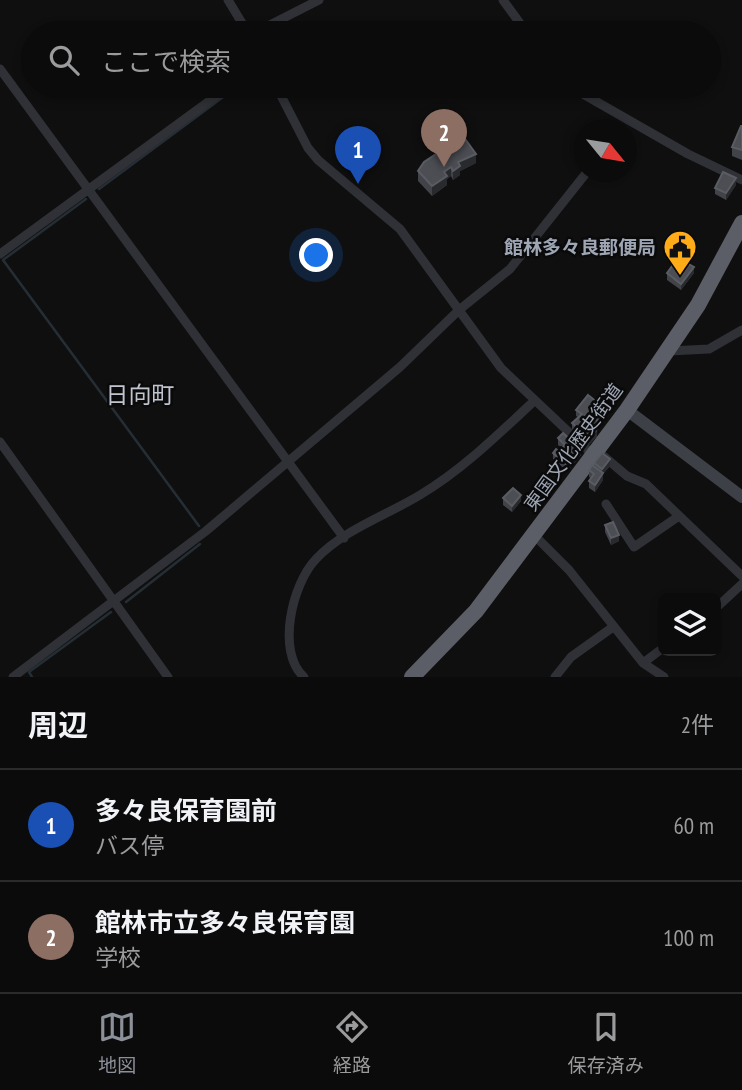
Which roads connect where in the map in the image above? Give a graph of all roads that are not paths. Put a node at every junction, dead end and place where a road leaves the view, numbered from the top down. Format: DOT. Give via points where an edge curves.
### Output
graph roads {
  1 [pos="228,0"];
  2 [pos="319,0"];
  3 [pos="503,0"];
  4 [pos="241,21"];
  5 [pos="278,21"];
  6 [pos="518,21"];
  7 [pos="0,69"];
  8 [pos="21,97"];
  9 [pos="22,98"];
  10 [pos="214,98"];
  11 [pos="283,98"];
  12 [pos="589,98"];
  13 [pos="625,119"];
  14 [pos="637,126"];
  15 [pos="742,180"];
  16 [pos="579,182"];
  17 [pos="89,189"];
  18 [pos="742,223"];
  19 [pos="1,252"];
  20 [pos="459,310"];
  21 [pos="742,330"];
  22 [pos="669,351"];
  23 [pos="535,400"];
  24 [pos="627,410"];
  25 [pos="0,442"];
  26 [pos="595,452"];
  27 [pos="289,463"];
  28 [pos="742,497"];
  29 [pos="606,504"];
  30 [pos="679,516"];
  31 [pos="534,535"];
  32 [pos="344,538"];
  33 [pos="742,576"];
  34 [pos="742,584"];
  35 [pos="114,603"];
  36 [pos="721,603"];
  37 [pos="613,627"];
  38 [pos="658,652"];
  39 [pos="643,663"];
  40 [pos="13,677"];
  41 [pos="168,677"];
  42 [pos="304,677"];
  43 [pos="412,677"];
  44 [pos="555,677"];
  45 [pos="664,677"];
  1 -- 4 [label="street"];
  2 -- 5 [label="street"];
  3 -- 6 [label="street"];
  7 -- 8 [label="street"];
  9 -- 17 [label="street"];
  10 -- 17 [label="street"];
  11 -- 20 [label="street" via="313,154 400,229"];
  12 -- 13 [label="street"];
  14 -- 15 [label="street"];
  16 -- 20 [label="street" via="510,269"];
  17 -- 19 [label="street"];
  17 -- 27 [label="street"];
  18 -- 22 [label="highway, 東国文化歴史街道"];
  20 -- 23 [label="street" via="501,368"];
  20 -- 27 [label="street" via="400,368"];
  21 -- 22 [label="street" via="709,349"];
  22 -- 24 [label="highway, 東国文化歴史街道"];
  23 -- 26 [label="street"];
  23 -- 32 [label="street" via="423,494"];
  24 -- 26 [label="highway, 東国文化歴史街道"];
  24 -- 28 [label="main road"];
  25 -- 35 [label="street"];
  26 -- 30 [label="street" via="646,484"];
  26 -- 31 [label="highway, 東国文化歴史街道"];
  27 -- 32 [label="street"];
  27 -- 35 [label="street"];
  29 -- 30 [label="street" via="634,547"];
  30 -- 33 [label="street"];
  31 -- 37 [label="street" via="569,570"];
  31 -- 43 [label="highway, 東国文化歴史街道" via="476,611"];
  32 -- 42 [label="street" via="316,559 292,608 291,657"];
  34 -- 36 [label="street"];
  35 -- 40 [label="street"];
  35 -- 41 [label="street"];
  37 -- 39 [label="street"];
  37 -- 44 [label="street" via="571,657"];
  38 -- 39 [label="street"];
  39 -- 45 [label="street"];
}
